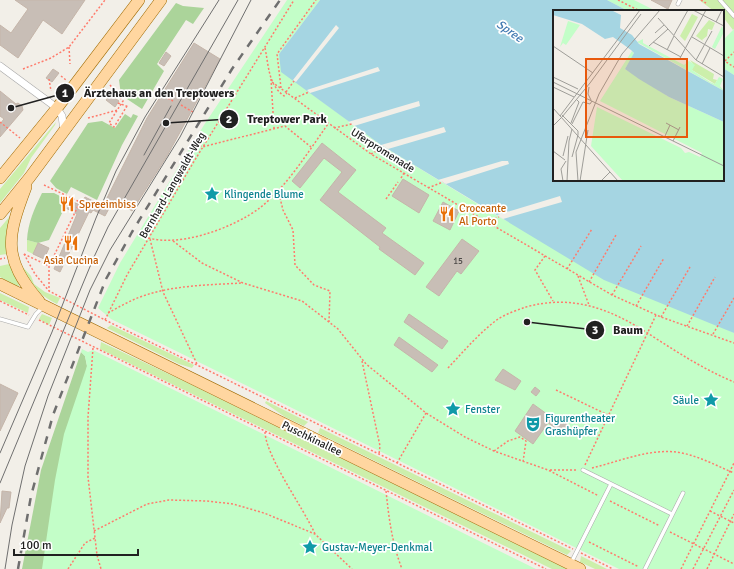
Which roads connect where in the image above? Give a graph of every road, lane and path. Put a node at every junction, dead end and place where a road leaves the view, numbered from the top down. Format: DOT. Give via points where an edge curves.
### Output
graph roads {
  1 [pos="105,0"];
  2 [pos="139,0"];
  3 [pos="160,0"];
  4 [pos="294,0"];
  5 [pos="316,0"];
  6 [pos="618,0"];
  7 [pos="680,0"];
  8 [pos="701,0"];
  9 [pos="720,0"];
  10 [pos="706,3"];
  11 [pos="678,4"];
  12 [pos="638,10"];
  13 [pos="734,16"];
  14 [pos="69,47"];
  15 [pos="265,48"];
  16 [pos="734,52"];
  17 [pos="724,61"];
  18 [pos="70,64"];
  19 [pos="0,66"];
  20 [pos="734,67"];
  21 [pos="23,69"];
  22 [pos="61,76"];
  23 [pos="270,78"];
  24 [pos="49,80"];
  25 [pos="66,80"];
  26 [pos="294,81"];
  27 [pos="272,82"];
  28 [pos="110,85"];
  29 [pos="281,88"];
  30 [pos="51,90"];
  31 [pos="286,92"];
  32 [pos="308,92"];
  33 [pos="161,94"];
  34 [pos="167,98"];
  35 [pos="295,98"];
  36 [pos="165,101"];
  37 [pos="173,101"];
  38 [pos="117,104"];
  39 [pos="121,104"];
  40 [pos="180,105"];
  41 [pos="57,108"];
  42 [pos="187,108"];
  43 [pos="118,110"];
  44 [pos="185,112"];
  45 [pos="193,112"];
  46 [pos="88,118"];
  47 [pos="0,122"];
  48 [pos="328,124"];
  49 [pos="352,124"];
  50 [pos="334,128"];
  51 [pos="274,129"];
  52 [pos="11,131"];
  53 [pos="64,131"];
  54 [pos="202,147"];
  55 [pos="311,147"];
  56 [pos="384,147"];
  57 [pos="194,148"];
  58 [pos="371,154"];
  59 [pos="404,173"];
  60 [pos="30,177"];
  61 [pos="0,178"];
  62 [pos="401,178"];
  63 [pos="398,182"];
  64 [pos="443,182"];
  65 [pos="44,185"];
  66 [pos="428,188"];
  67 [pos="278,190"];
  68 [pos="386,200"];
  69 [pos="0,214"];
  70 [pos="499,217"];
  71 [pos="487,221"];
  72 [pos="592,229"];
  73 [pos="141,235"];
  74 [pos="616,235"];
  75 [pos="150,239"];
  76 [pos="173,241"];
  77 [pos="641,246"];
  78 [pos="545,256"];
  79 [pos="664,258"];
  80 [pos="49,266"];
  81 [pos="690,267"];
  82 [pos="567,270"];
  83 [pos="578,276"];
  84 [pos="715,277"];
  85 [pos="589,282"];
  86 [pos="243,283"];
  87 [pos="0,284"];
  88 [pos="49,291"];
  89 [pos="163,292"];
  90 [pos="612,295"];
  91 [pos="734,298"];
  92 [pos="0,301"];
  93 [pos="554,302"];
  94 [pos="44,306"];
  95 [pos="589,306"];
  96 [pos="636,306"];
  97 [pos="108,313"];
  98 [pos="656,315"];
  99 [pos="34,317"];
  100 [pos="661,317"];
  101 [pos="0,319"];
  102 [pos="105,320"];
  103 [pos="329,322"];
  104 [pos="687,326"];
  105 [pos="649,334"];
  106 [pos="713,334"];
  107 [pos="734,342"];
  108 [pos="93,348"];
  109 [pos="362,361"];
  110 [pos="198,365"];
  111 [pos="448,368"];
  112 [pos="734,382"];
  113 [pos="556,390"];
  114 [pos="426,413"];
  115 [pos="608,415"];
  116 [pos="264,431"];
  117 [pos="494,451"];
  118 [pos="379,454"];
  119 [pos="523,462"];
  120 [pos="734,462"];
  121 [pos="397,463"];
  122 [pos="548,470"];
  123 [pos="583,470"];
  124 [pos="730,471"];
  125 [pos="734,473"];
  126 [pos="611,484"];
  127 [pos="734,490"];
  128 [pos="386,491"];
  129 [pos="683,493"];
  130 [pos="604,498"];
  131 [pos="710,511"];
  132 [pos="672,514"];
  133 [pos="734,514"];
  134 [pos="720,516"];
  135 [pos="731,521"];
  136 [pos="734,523"];
  137 [pos="665,529"];
  138 [pos="94,531"];
  139 [pos="315,534"];
  140 [pos="94,538"];
  141 [pos="583,539"];
  142 [pos="694,543"];
  143 [pos="704,548"];
  144 [pos="577,551"];
  145 [pos="714,554"];
  146 [pos="734,564"];
  147 [pos="576,567"];
  148 [pos="68,569"];
  149 [pos="101,569"];
  150 [pos="352,569"];
  151 [pos="402,569"];
  152 [pos="546,569"];
  153 [pos="613,569"];
  154 [pos="644,569"];
  155 [pos="681,569"];
  156 [pos="693,569"];
  157 [pos="706,569"];
  1 -- 14 [label="path"];
  2 -- 41 [label="main road"];
  3 -- 53 [label="main road"];
  4 -- 15 [label="path, Bernhard-Langwaldt-Weg"];
  5 -- 29 [label="path" via="277,54"];
  6 -- 12 [label="path"];
  7 -- 11 [label="lane"];
  8 -- 10 [label="path"];
  9 -- 13 [label="lane"];
  14 -- 18 [label="path"];
  14 -- 21 [label="path" via="51,58"];
  15 -- 23 [label="path"];
  15 -- 54 [label="path, Bernhard-Langwaldt-Weg"];
  16 -- 17 [label="path"];
  17 -- 20 [label="path"];
  19 -- 41 [label="street"];
  22 -- 25 [label="path"];
  23 -- 27 [label="path"];
  23 -- 51 [label="path"];
  24 -- 30 [label="path"];
  26 -- 31 [label="path"];
  27 -- 29 [label="path, Uferpromenade"];
  27 -- 31 [label="path" via="275,89 284,96"];
  28 -- 39 [label="path" via="123,101"];
  29 -- 31 [label="path, Uferpromenade"];
  31 -- 35 [label="path, Uferpromenade"];
  32 -- 35 [label="path"];
  33 -- 34 [label="path"];
  34 -- 36 [label="path"];
  34 -- 37 [label="path"];
  35 -- 48 [label="path, Uferpromenade"];
  38 -- 39 [label="path"];
  39 -- 43 [label="path"];
  39 -- 43 [label="path" via="128,107 114,126 109,123"];
  40 -- 42 [label="path"];
  41 -- 53 [label="street" via="62,116"];
  41 -- 61 [label="main road"];
  42 -- 44 [label="path"];
  42 -- 45 [label="path"];
  43 -- 46 [label="path"];
  47 -- 52 [label="path"];
  48 -- 50 [label="path, Uferpromenade"];
  48 -- 55 [label="path"];
  49 -- 50 [label="path"];
  50 -- 58 [label="path, Uferpromenade"];
  51 -- 54 [label="path"];
  51 -- 55 [label="path" via="286,126"];
  53 -- 60 [label="main road"];
  54 -- 57 [label="path" via="197,143"];
  54 -- 75 [label="path, Bernhard-Langwaldt-Weg"];
  55 -- 67 [label="path"];
  56 -- 58 [label="path"];
  58 -- 59 [label="path, Uferpromenade"];
  59 -- 62 [label="path"];
  59 -- 66 [label="path, Uferpromenade"];
  60 -- 69 [label="main road"];
  60 -- 94 [label="main road, Puschkinallee" via="13,226 13,256 19,275"];
  63 -- 68 [label="path"];
  64 -- 66 [label="path"];
  65 -- 80 [label="path" via="80,202"];
  66 -- 71 [label="path, Uferpromenade"];
  67 -- 76 [label="path" via="260,207 221,228 196,237"];
  67 -- 103 [label="path" via="283,210 293,230 295,265 314,285 330,291"];
  70 -- 71 [label="path"];
  71 -- 78 [label="path, Uferpromenade"];
  72 -- 82 [label="path"];
  73 -- 75 [label="path"];
  74 -- 85 [label="path"];
  75 -- 76 [label="path"];
  75 -- 89 [label="path"];
  75 -- 97 [label="path, Bernhard-Langwaldt-Weg" via="127,275"];
  76 -- 86 [label="path" via="202,263"];
  77 -- 90 [label="path"];
  78 -- 82 [label="path, Uferpromenade"];
  78 -- 93 [label="path" via="534,270"];
  79 -- 96 [label="path"];
  80 -- 88 [label="path"];
  80 -- 88 [label="path" via="24,254 34,274"];
  81 -- 100 [label="path"];
  82 -- 83 [label="path, Uferpromenade"];
  83 -- 85 [label="path, Uferpromenade"];
  83 -- 95 [label="path"];
  84 -- 104 [label="path"];
  85 -- 90 [label="path, Uferpromenade"];
  86 -- 89 [label="path" via="197,286"];
  86 -- 103 [label="path" via="302,302"];
  87 -- 94 [label="main road, Puschkinallee"];
  88 -- 102 [label="path"];
  89 -- 97 [label="path" via="136,298"];
  89 -- 110 [label="path"];
  90 -- 96 [label="path, Uferpromenade"];
  91 -- 106 [label="path"];
  92 -- 99 [label="path"];
  93 -- 95 [label="path" via="570,301"];
  93 -- 111 [label="path" via="537,304 499,319 468,346"];
  94 -- 99 [label="lane"];
  94 -- 147 [label="main road, Puschkinallee"];
  95 -- 105 [label="path" via="624,320"];
  96 -- 98 [label="path, Uferpromenade"];
  97 -- 102 [label="path, Bernhard-Langwaldt-Weg"];
  98 -- 100 [label="path, Uferpromenade"];
  98 -- 105 [label="path"];
  99 -- 101 [label="lane" via="28,328"];
  99 -- 108 [label="path"];
  100 -- 104 [label="path, Uferpromenade"];
  102 -- 110 [label="path"];
  103 -- 109 [label="path" via="338,329"];
  104 -- 106 [label="path, Uferpromenade"];
  105 -- 112 [label="path" via="693,362"];
  105 -- 115 [label="path"];
  106 -- 107 [label="path, Uferpromenade"];
  108 -- 116 [label="path"];
  108 -- 138 [label="path" via="87,445"];
  109 -- 114 [label="path"];
  109 -- 118 [label="path" via="380,446"];
  110 -- 118 [label="path"];
  113 -- 115 [label="path"];
  114 -- 117 [label="path"];
  114 -- 121 [label="path"];
  115 -- 123 [label="path"];
  116 -- 128 [label="path"];
  116 -- 139 [label="path" via="265,441"];
  117 -- 119 [label="path"];
  117 -- 119 [label="path" via="508,441 520,437 526,441"];
  118 -- 121 [label="path"];
  119 -- 122 [label="path"];
  120 -- 124 [label="path"];
  121 -- 144 [label="path"];
  122 -- 123 [label="path"];
  122 -- 130 [label="path"];
  123 -- 124 [label="path" via="632,456 661,452 681,453 700,458"];
  123 -- 126 [label="lane"];
  124 -- 125 [label="path"];
  124 -- 131 [label="path"];
  126 -- 130 [label="lane"];
  126 -- 132 [label="lane"];
  127 -- 134 [label="path"];
  128 -- 151 [label="path" via="390,531"];
  128 -- 152 [label="path"];
  129 -- 132 [label="lane"];
  130 -- 137 [label="path"];
  130 -- 141 [label="lane"];
  131 -- 134 [label="path"];
  131 -- 142 [label="path"];
  132 -- 137 [label="lane"];
  133 -- 135 [label="path"];
  134 -- 135 [label="path"];
  134 -- 143 [label="path"];
  135 -- 136 [label="path"];
  135 -- 145 [label="path"];
  137 -- 142 [label="path"];
  137 -- 154 [label="lane"];
  138 -- 139 [label="path" via="147,504 169,500 195,500 245,507"];
  138 -- 140 [label="path"];
  139 -- 150 [label="path"];
  140 -- 148 [label="path" via="86,543"];
  140 -- 149 [label="path"];
  141 -- 144 [label="lane"];
  141 -- 154 [label="path"];
  142 -- 143 [label="path"];
  142 -- 155 [label="path"];
  143 -- 145 [label="path"];
  143 -- 156 [label="path"];
  144 -- 147 [label="lane"];
  144 -- 153 [label="path"];
  145 -- 146 [label="path"];
  145 -- 157 [label="path"];
}
